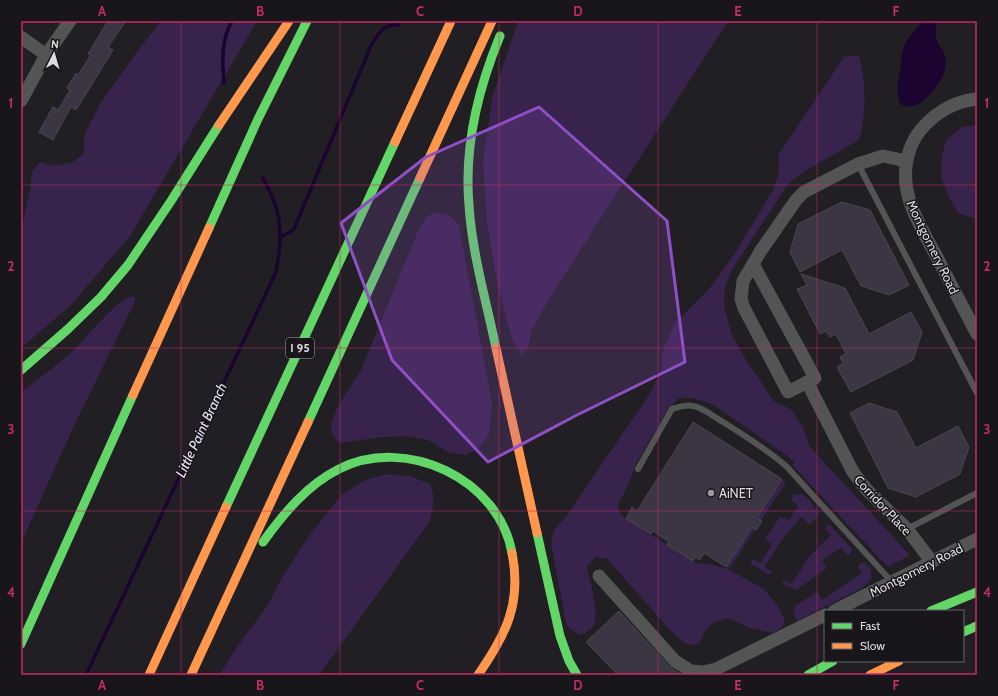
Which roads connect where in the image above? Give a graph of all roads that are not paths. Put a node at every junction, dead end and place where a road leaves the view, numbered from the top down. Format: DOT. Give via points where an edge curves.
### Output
graph roads {
  1 [pos="70,21"];
  2 [pos="289,21"];
  3 [pos="307,21"];
  4 [pos="451,21"];
  5 [pos="492,21"];
  6 [pos="503,28"];
  7 [pos="21,37"];
  8 [pos="46,56"];
  9 [pos="977,99"];
  10 [pos="21,101"];
  11 [pos="906,161"];
  12 [pos="858,164"];
  13 [pos="753,264"];
  14 [pos="977,334"];
  15 [pos="21,370"];
  16 [pos="807,382"];
  17 [pos="977,393"];
  18 [pos="638,469"];
  19 [pos="977,493"];
  20 [pos="907,529"];
  21 [pos="977,539"];
  22 [pos="932,562"];
  23 [pos="600,576"];
  24 [pos="892,582"];
  25 [pos="977,592"];
  26 [pos="836,610"];
  27 [pos="933,610"];
  28 [pos="824,615"];
  29 [pos="977,626"];
  30 [pos="964,632"];
  31 [pos="21,644"];
  32 [pos="831,662"];
  33 [pos="897,662"];
  34 [pos="196,664"];
  35 [pos="149,675"];
  36 [pos="191,675"];
  37 [pos="478,675"];
  38 [pos="577,675"];
  39 [pos="808,675"];
  40 [pos="870,675"];
  1 -- 8 [label="street"];
  2 -- 15 [label="main road" via="233,102 128,265 101,297"];
  3 -- 31 [label="main road" via="258,119"];
  4 -- 35 [label="main road, I 95"];
  5 -- 34 [label="main road"];
  6 -- 38 [label="main road" via="483,83 474,126 468,189 471,222 475,252 560,636"];
  7 -- 8 [label="street"];
  8 -- 10 [label="street"];
  9 -- 11 [label="street, Montgomery Road" via="949,106 935,115 912,143"];
  11 -- 12 [label="street" via="883,156"];
  11 -- 14 [label="street, Montgomery Road" via="904,174 914,214"];
  12 -- 13 [label="street" via="804,192"];
  12 -- 17 [label="lane"];
  13 -- 16 [label="street" via="815,378"];
  13 -- 16 [label="street" via="741,289 744,308 788,392"];
  16 -- 20 [label="street, Corridor Place" via="853,472 867,490"];
  18 -- 24 [label="lane" via="672,409 682,405 694,406 777,458"];
  19 -- 20 [label="lane"];
  20 -- 22 [label="street, Corridor Place"];
  21 -- 22 [label="street, Montgomery Road"];
  22 -- 24 [label="street, Montgomery Road"];
  23 -- 28 [label="street" via="675,661 691,671 716,669"];
  24 -- 26 [label="street, Montgomery Road"];
  25 -- 27 [label="main road"];
  29 -- 30 [label="main road"];
  32 -- 39 [label="main road"];
  33 -- 40 [label="main road"];
  34 -- 36 [label="main road"];
  34 -- 37 [label="main road" via="256,552 275,524 293,504 313,484 340,468 370,459 400,457 429,463 456,475 476,491 496,513 508,538 514,566 515,593 509,621 497,647"];
}
